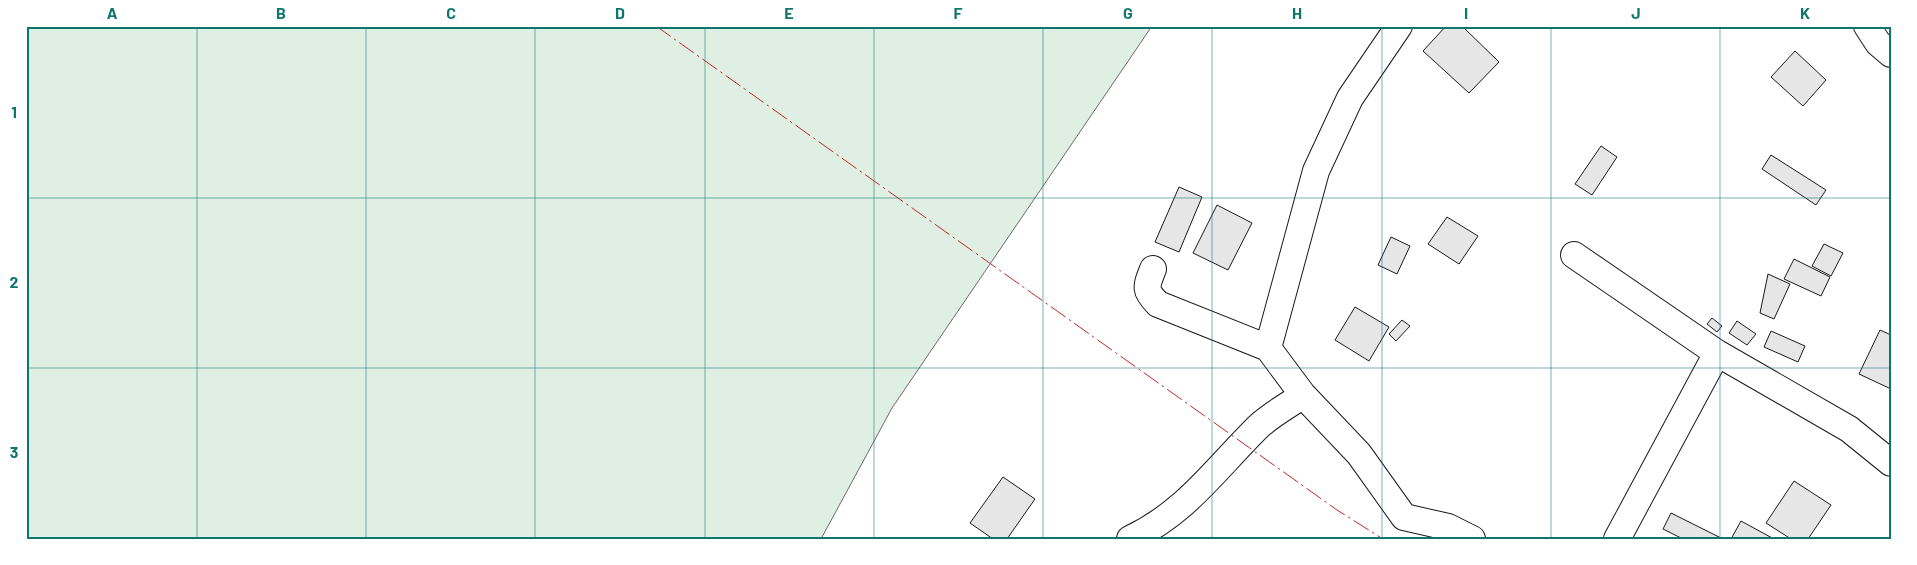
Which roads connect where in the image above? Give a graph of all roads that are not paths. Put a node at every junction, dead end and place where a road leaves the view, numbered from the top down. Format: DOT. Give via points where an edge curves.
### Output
graph roads {
  1 [pos="1399,26"];
  2 [pos="1868,26"];
  3 [pos="1891,54"];
  4 [pos="1574,255"];
  5 [pos="1153,269"];
  6 [pos="1268,348"];
  7 [pos="1717,353"];
  8 [pos="1303,395"];
  9 [pos="1891,463"];
  10 [pos="1130,539"];
  11 [pos="1472,539"];
  12 [pos="1617,539"];
  1 -- 6 [label="street" via="1350,98 1316,171"];
  2 -- 3 [label="street" via="1878,43"];
  4 -- 7 [label="street"];
  5 -- 6 [label="street" via="1147,285 1149,294 1158,304"];
  6 -- 8 [label="street"];
  7 -- 9 [label="street" via="1849,429"];
  7 -- 12 [label="street"];
  8 -- 10 [label="street" via="1261,424 1184,505 1155,527"];
  8 -- 11 [label="street" via="1358,454 1404,517 1448,526"];
}
